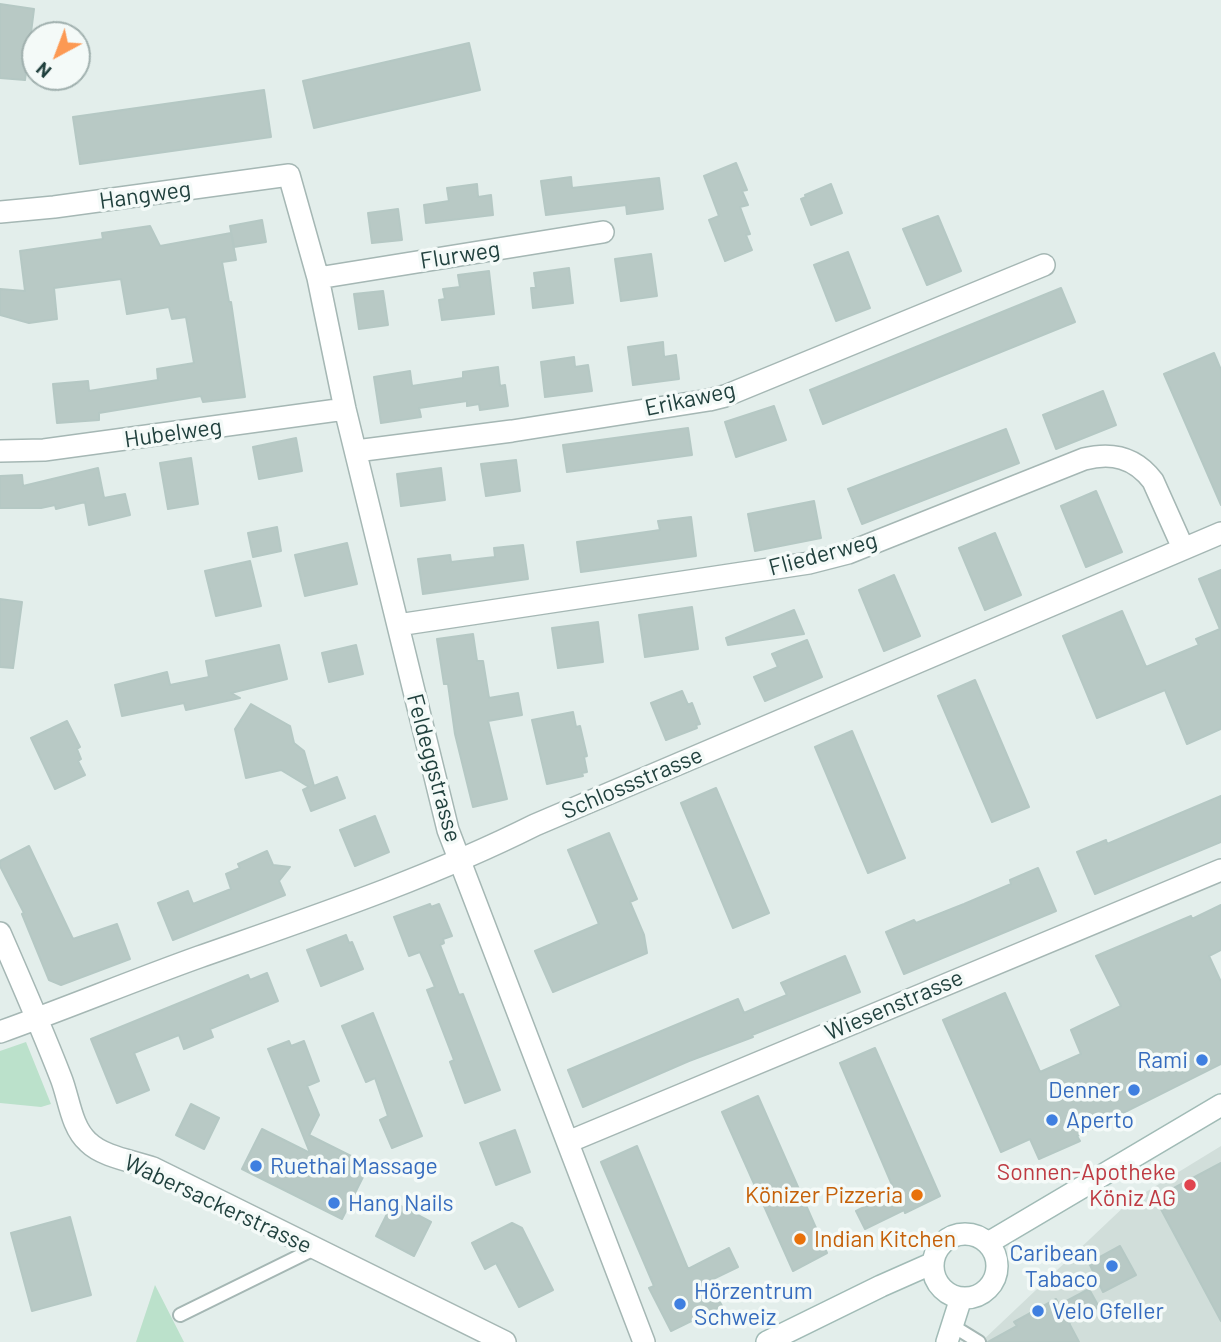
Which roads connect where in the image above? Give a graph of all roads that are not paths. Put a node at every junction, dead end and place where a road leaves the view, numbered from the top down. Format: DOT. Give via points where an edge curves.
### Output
graph roads {
  1 [pos="289,174"];
  2 [pos="0,212"];
  3 [pos="603,232"];
  4 [pos="1044,265"];
  5 [pos="318,278"];
  6 [pos="345,409"];
  7 [pos="0,451"];
  8 [pos="356,451"];
  9 [pos="1221,533"];
  10 [pos="1183,548"];
  11 [pos="398,625"];
  12 [pos="460,860"];
  13 [pos="1221,870"];
  14 [pos="0,933"];
  15 [pos="38,1018"];
  16 [pos="0,1032"];
  17 [pos="1221,1105"];
  18 [pos="568,1142"];
  19 [pos="988,1243"];
  20 [pos="314,1249"];
  21 [pos="933,1263"];
  22 [pos="961,1298"];
  23 [pos="180,1315"];
  24 [pos="950,1334"];
  25 [pos="505,1342"];
  26 [pos="643,1342"];
  27 [pos="766,1342"];
  28 [pos="979,1342"];
  1 -- 2 [label="street, Hangweg"];
  1 -- 5 [label="street, Feldeggstrasse"];
  3 -- 5 [label="street, Flurweg"];
  4 -- 8 [label="street, Erikaweg" via="725,396"];
  5 -- 6 [label="street, Feldeggstrasse"];
  6 -- 7 [label="street, Hubelweg" via="56,448"];
  6 -- 8 [label="street, Feldeggstrasse"];
  8 -- 11 [label="street, Feldeggstrasse"];
  9 -- 10 [label="street, Schlossstrasse"];
  10 -- 11 [label="street, Fliederweg" via="1146,471 1125,458 1101,455 848,553 809,563"];
  10 -- 12 [label="street, Schlossstrasse"];
  11 -- 12 [label="street, Feldeggstrasse" via="448,830"];
  12 -- 15 [label="street, Schlossstrasse"];
  12 -- 18 [label="street, Feldeggstrasse"];
  13 -- 18 [label="street, Wiesenstrasse"];
  14 -- 15 [label="street, Wabersackerstrasse"];
  15 -- 16 [label="street"];
  15 -- 20 [label="street, Wabersackerstrasse" via="79,1130 88,1143 153,1168"];
  17 -- 19 [label="street"];
  18 -- 26 [label="street, Feldeggstrasse"];
  19 -- 21 [label="street" via="957,1234 939,1247"];
  19 -- 22 [label="street" via="997,1262 993,1283 976,1296"];
  20 -- 23 [label="lane"];
  20 -- 25 [label="street, Wabersackerstrasse"];
  21 -- 22 [label="street" via="938,1284"];
  21 -- 27 [label="street"];
  22 -- 24 [label="street"];
  24 -- 28 [label="lane"];
}
